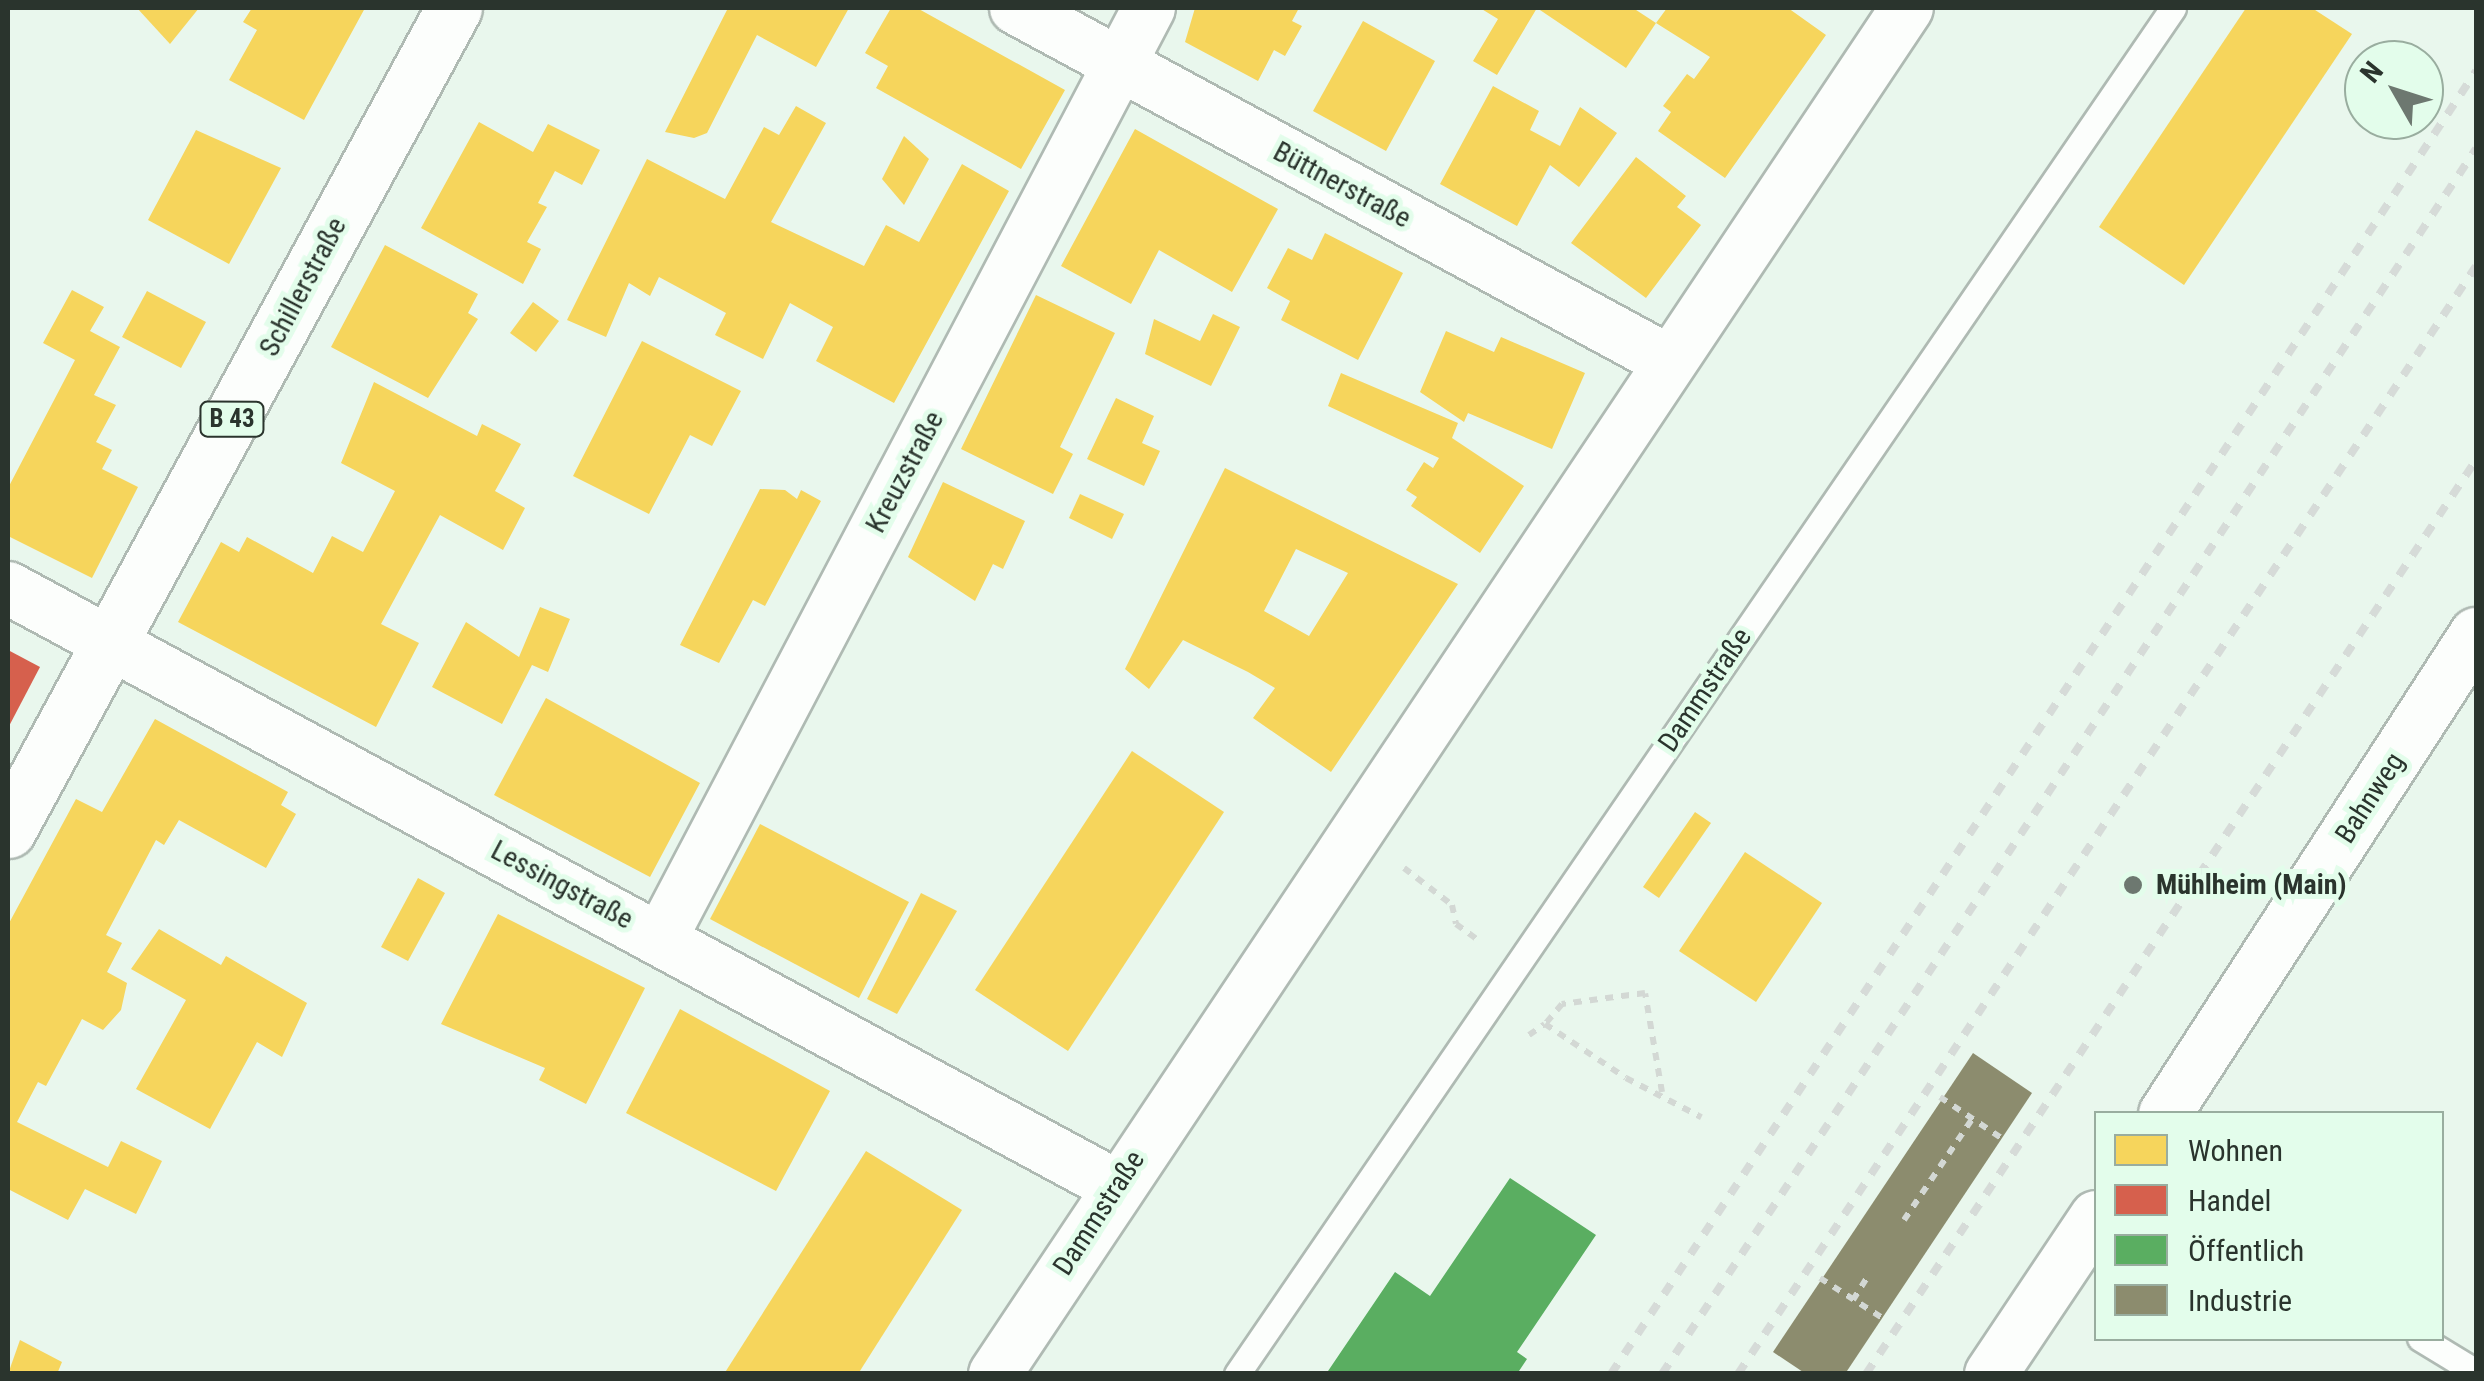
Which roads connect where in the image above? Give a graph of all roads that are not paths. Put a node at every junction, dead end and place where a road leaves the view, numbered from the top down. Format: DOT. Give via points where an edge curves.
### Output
graph roads {
  1 [pos="454,8"];
  2 [pos="1016,8"];
  3 [pos="1149,8"];
  4 [pos="1907,8"];
  5 [pos="2173,8"];
  6 [pos="1119,64"];
  7 [pos="1668,361"];
  8 [pos="8,588"];
  9 [pos="2476,634"];
  10 [pos="110,644"];
  11 [pos="8,830"];
  12 [pos="661,938"];
  13 [pos="2167,1111"];
  14 [pos="1116,1186"];
  15 [pos="2094,1220"];
  16 [pos="2425,1341"];
  17 [pos="2476,1372"];
  18 [pos="995,1374"];
  19 [pos="1237,1374"];
  20 [pos="1991,1374"];
  1 -- 10 [label="main road, Schillerstraße / B 43"];
  2 -- 6 [label="street, Büttnerstraße"];
  3 -- 6 [label="street, Kreuzstraße"];
  4 -- 7 [label="street, Dammstraße"];
  5 -- 19 [label="lane, Dammstraße"];
  6 -- 7 [label="street, Büttnerstraße"];
  6 -- 12 [label="street, Kreuzstraße"];
  7 -- 14 [label="street, Dammstraße"];
  8 -- 10 [label="street, Lessingstraße"];
  9 -- 13 [label="street, Bahnweg"];
  10 -- 11 [label="main road, Schillerstraße / B 43"];
  10 -- 12 [label="street, Lessingstraße"];
  12 -- 14 [label="street, Lessingstraße"];
  14 -- 18 [label="street, Dammstraße"];
  15 -- 20 [label="street"];
  16 -- 17 [label="lane"];
}
